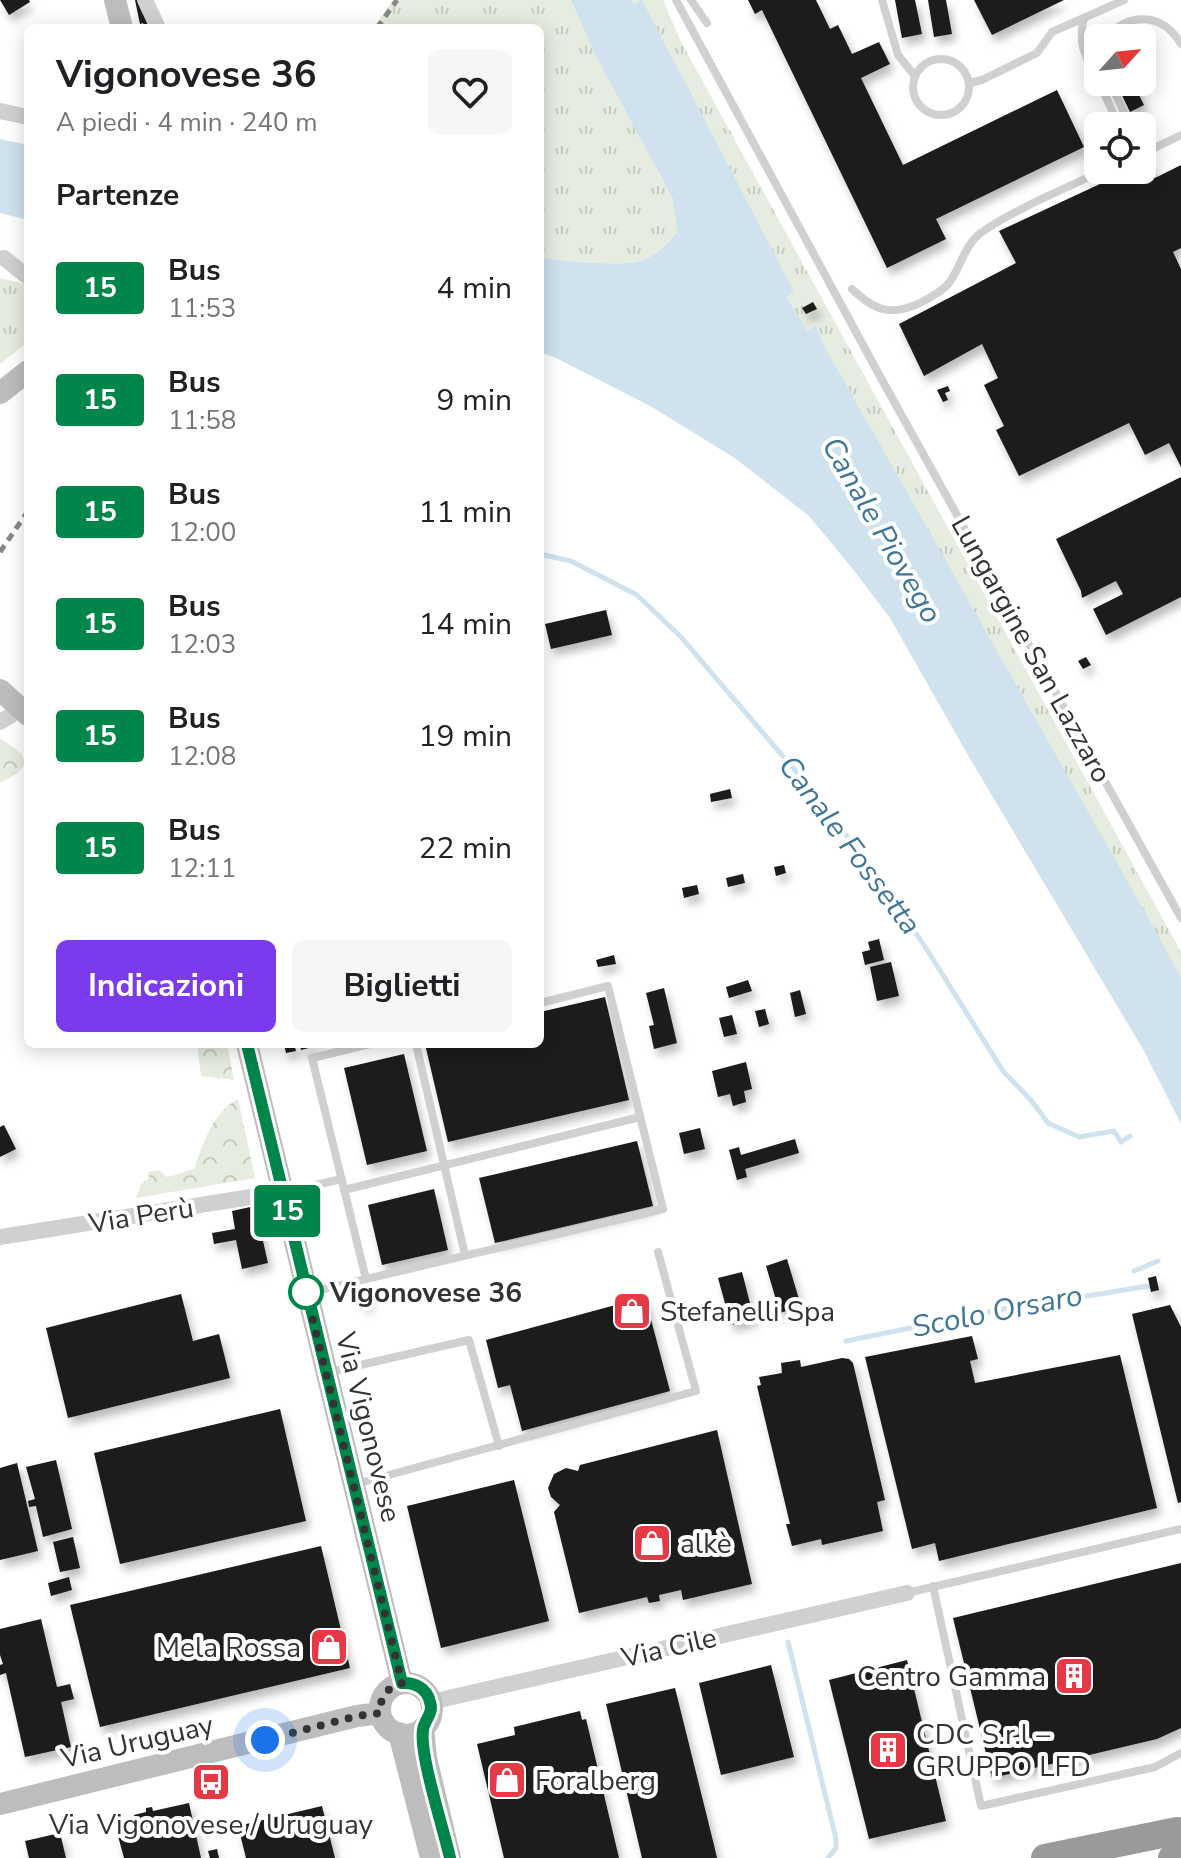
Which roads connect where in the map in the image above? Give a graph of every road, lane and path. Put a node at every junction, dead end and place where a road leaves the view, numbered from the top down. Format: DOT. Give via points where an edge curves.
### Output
graph roads {
  1 [pos="115,0"];
  2 [pos="145,0"];
  3 [pos="676,0"];
  4 [pos="691,0"];
  5 [pos="882,0"];
  6 [pos="1124,0"];
  7 [pos="1084,18"];
  8 [pos="707,23"];
  9 [pos="121,24"];
  10 [pos="156,24"];
  11 [pos="1121,24"];
  12 [pos="1181,44"];
  13 [pos="1084,48"];
  14 [pos="915,76"];
  15 [pos="969,83"];
  16 [pos="0,111"];
  17 [pos="24,116"];
  18 [pos="1181,135"];
  19 [pos="1156,147"];
  20 [pos="1084,180"];
  21 [pos="2,257"];
  22 [pos="24,262"];
  23 [pos="24,274"];
  24 [pos="852,289"];
  25 [pos="24,374"];
  26 [pos="0,393"];
  27 [pos="0,690"];
  28 [pos="23,711"];
  29 [pos="0,722"];
  30 [pos="1181,918"];
  31 [pos="544,1002"];
  32 [pos="248,1048"];
  33 [pos="353,1048"];
  34 [pos="417,1048"];
  35 [pos="640,1117"];
  36 [pos="444,1165"];
  37 [pos="342,1179"];
  38 [pos="344,1190"];
  39 [pos="282,1192"];
  40 [pos="0,1237"];
  41 [pos="658,1252"];
  42 [pos="465,1255"];
  43 [pos="366,1279"];
  44 [pos="306,1293"];
  45 [pos="326,1373"];
  46 [pos="499,1446"];
  47 [pos="352,1485"];
  48 [pos="1181,1529"];
  49 [pos="933,1586"];
  50 [pos="907,1593"];
  51 [pos="402,1683"];
  52 [pos="431,1702"];
  53 [pos="380,1713"];
  54 [pos="423,1728"];
  55 [pos="399,1733"];
  56 [pos="1181,1753"];
  57 [pos="0,1804"];
  58 [pos="1178,1843"];
  59 [pos="431,1858"];
  60 [pos="450,1858"];
  61 [pos="1045,1858"];
  62 [pos="1107,1858"];
  1 -- 9 [label="main road"];
  2 -- 10 [label="street"];
  3 -- 30 [label="lane, Lungargine San Lazzaro"];
  4 -- 8 [label="lane"];
  5 -- 14 [label="lane" via="898,55"];
  6 -- 7 [label="lane"];
  7 -- 13 [label="lane" via="1079,36"];
  7 -- 15 [label="lane" via="1052,32 1037,53"];
  11 -- 12 [label="lane" via="1145,19 1172,30"];
  14 -- 15 [label="lane" via="922,66 945,59 965,71"];
  14 -- 15 [label="lane" via="919,104 930,113 945,115 959,109"];
  16 -- 17 [label="street"];
  18 -- 19 [label="lane"];
  20 -- 24 [label="lane" via="985,230 966,248 942,291 908,309 868,304"];
  21 -- 22 [label="street"];
  21 -- 23 [label="street"];
  25 -- 26 [label="main road"];
  27 -- 28 [label="main road"];
  28 -- 29 [label="street"];
  31 -- 35 [label="lane" via="608,986"];
  32 -- 39 [label="main road, Via Vigonovese"];
  33 -- 37 [label="lane" via="312,1058"];
  34 -- 36 [label="lane"];
  35 -- 36 [label="lane"];
  35 -- 42 [label="lane" via="663,1209"];
  36 -- 38 [label="lane"];
  36 -- 42 [label="lane"];
  37 -- 38 [label="lane"];
  37 -- 39 [label="lane"];
  38 -- 43 [label="lane"];
  39 -- 40 [label="street, Via Perù"];
  39 -- 44 [label="main road, Via Vigonovese"];
  41 -- 46 [label="lane" via="696,1391"];
  42 -- 43 [label="lane"];
  43 -- 44 [label="lane"];
  44 -- 45 [label="main road, Via Vigonovese"];
  45 -- 46 [label="lane" via="469,1340"];
  45 -- 47 [label="main road, Via Vigonovese"];
  46 -- 47 [label="lane"];
  47 -- 51 [label="main road, Via Vigonovese"];
  48 -- 49 [label="lane"];
  49 -- 50 [label="lane"];
  49 -- 56 [label="lane" via="981,1806 1155,1767"];
  50 -- 52 [label="street, Via Cile"];
  51 -- 52 [label="main road" via="416,1685"];
  51 -- 53 [label="main road" via="386,1691"];
  52 -- 54 [label="main road"];
  53 -- 55 [label="main road"];
  53 -- 57 [label="main road, Via Uruguay"];
  54 -- 55 [label="main road"];
  54 -- 60 [label="main road"];
  55 -- 59 [label="main road"];
  58 -- 61 [label="highway"];
  58 -- 62 [label="highway"];
}
